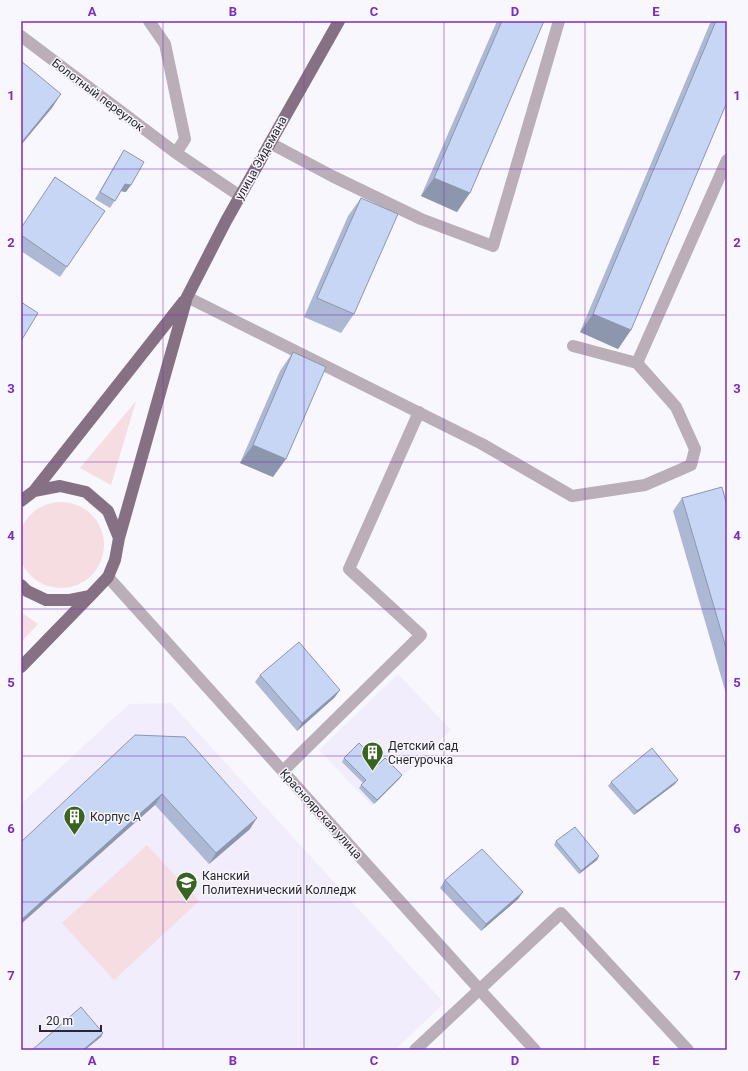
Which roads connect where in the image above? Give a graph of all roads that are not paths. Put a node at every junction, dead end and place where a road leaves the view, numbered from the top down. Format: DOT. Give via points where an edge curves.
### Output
graph roads {
  1 [pos="149,21"];
  2 [pos="339,21"];
  3 [pos="559,21"];
  4 [pos="21,36"];
  5 [pos="270,143"];
  6 [pos="176,153"];
  7 [pos="727,160"];
  8 [pos="240,196"];
  9 [pos="187,297"];
  10 [pos="573,346"];
  11 [pos="637,363"];
  12 [pos="419,412"];
  13 [pos="34,491"];
  14 [pos="21,501"];
  15 [pos="119,538"];
  16 [pos="108,577"];
  17 [pos="21,585"];
  18 [pos="90,596"];
  19 [pos="21,667"];
  20 [pos="282,771"];
  21 [pos="479,989"];
  22 [pos="415,1050"];
  23 [pos="535,1050"];
  24 [pos="688,1050"];
  1 -- 6 [label="street" via="165,44 185,139"];
  2 -- 5 [label="main road, улица Эйдемана"];
  3 -- 5 [label="street" via="493,246 421,219"];
  4 -- 6 [label="street, Болотный переулок"];
  5 -- 8 [label="main road, улица Эйдемана"];
  6 -- 8 [label="street, Болотный переулок"];
  7 -- 11 [label="street"];
  8 -- 9 [label="main road, улица Эйдемана"];
  9 -- 12 [label="street"];
  9 -- 13 [label="main road"];
  9 -- 15 [label="main road"];
  10 -- 11 [label="street"];
  11 -- 12 [label="street" via="676,407 696,449 691,465 645,485 572,496 482,444"];
  12 -- 20 [label="street" via="349,569 421,635"];
  13 -- 14 [label="main road"];
  13 -- 15 [label="main road" via="60,486 86,492 108,511"];
  15 -- 16 [label="main road" via="115,560"];
  16 -- 18 [label="main road"];
  16 -- 20 [label="street, Красноярская улица"];
  17 -- 18 [label="main road" via="27,591 46,600 70,600"];
  18 -- 19 [label="main road"];
  20 -- 21 [label="street, Красноярская улица"];
  21 -- 22 [label="street"];
  21 -- 23 [label="street, Красноярская улица"];
  21 -- 24 [label="street" via="561,913"];
}
